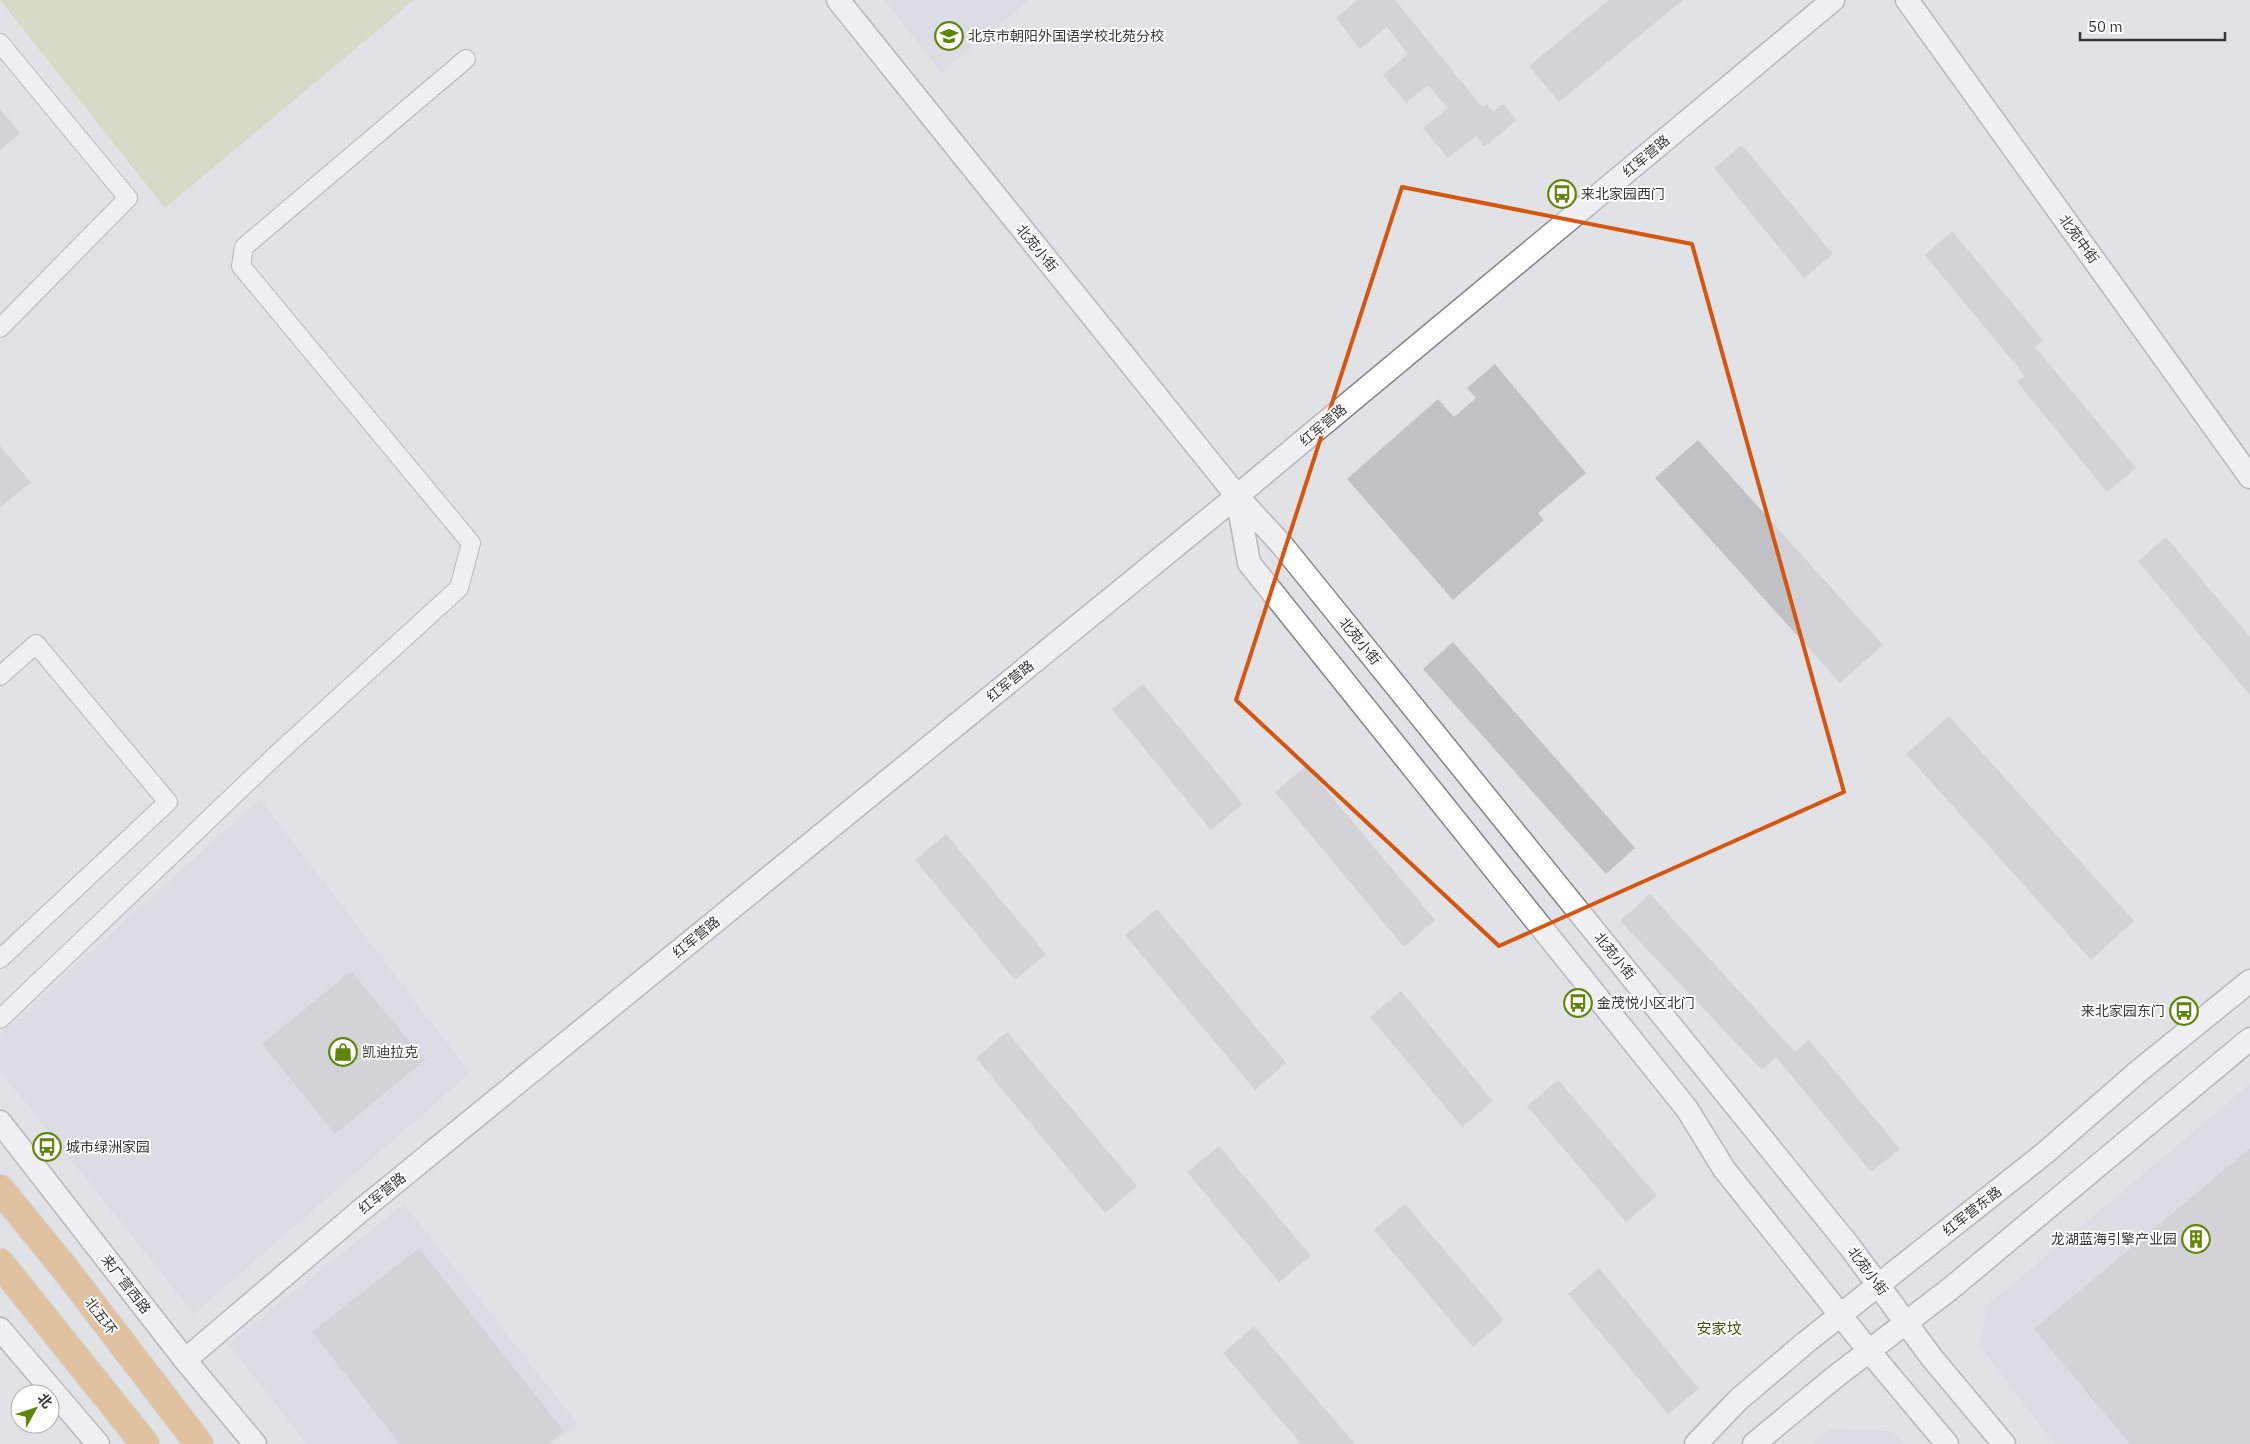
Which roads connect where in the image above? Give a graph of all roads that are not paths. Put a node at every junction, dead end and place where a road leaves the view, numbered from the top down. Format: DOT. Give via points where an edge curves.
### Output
graph roads {
  1 [pos="838,0"];
  2 [pos="1833,0"];
  3 [pos="1907,0"];
  4 [pos="0,43"];
  5 [pos="466,59"];
  6 [pos="0,328"];
  7 [pos="2250,478"];
  8 [pos="1237,496"];
  9 [pos="0,676"];
  10 [pos="0,959"];
  11 [pos="2250,981"];
  12 [pos="0,1019"];
  13 [pos="2250,1039"];
  14 [pos="0,1122"];
  15 [pos="0,1189"];
  16 [pos="0,1263"];
  17 [pos="1878,1285"];
  18 [pos="1840,1315"];
  19 [pos="1906,1323"];
  20 [pos="0,1329"];
  21 [pos="1869,1351"];
  22 [pos="184,1360"];
  23 [pos="98,1444"];
  24 [pos="145,1444"];
  25 [pos="199,1444"];
  26 [pos="254,1444"];
  27 [pos="1696,1444"];
  28 [pos="1754,1444"];
  29 [pos="1947,1444"];
  30 [pos="2004,1444"];
  1 -- 8 [label="street, 北苑小街"];
  2 -- 8 [label="street, 红军营路"];
  3 -- 7 [label="street, 北苑中街"];
  4 -- 6 [label="street" via="128,198"];
  5 -- 12 [label="street" via="244,247 241,266 472,543 459,588 275,756"];
  8 -- 17 [label="street, 北苑小街" via="1288,553"];
  8 -- 18 [label="street, 北苑小街" via="1249,563 1687,1109 1724,1169"];
  8 -- 22 [label="street, 红军营路" via="359,1212"];
  9 -- 10 [label="street" via="36,644 168,802"];
  11 -- 17 [label="street, 红军营东路" via="2140,1070 2045,1153"];
  13 -- 19 [label="street"];
  14 -- 22 [label="street, 来广营西路"];
  15 -- 25 [label="highway, 北五环"];
  16 -- 24 [label="highway"];
  17 -- 18 [label="street, 红军营东路"];
  17 -- 19 [label="street, 北苑小街"];
  18 -- 21 [label="street, 北苑小街"];
  18 -- 27 [label="street, 红军营东路" via="1738,1400"];
  19 -- 21 [label="street"];
  19 -- 30 [label="street, 北苑小街"];
  20 -- 23 [label="street"];
  21 -- 28 [label="street"];
  21 -- 29 [label="street, 北苑小街"];
  22 -- 26 [label="street, 来广营西路"];
}
